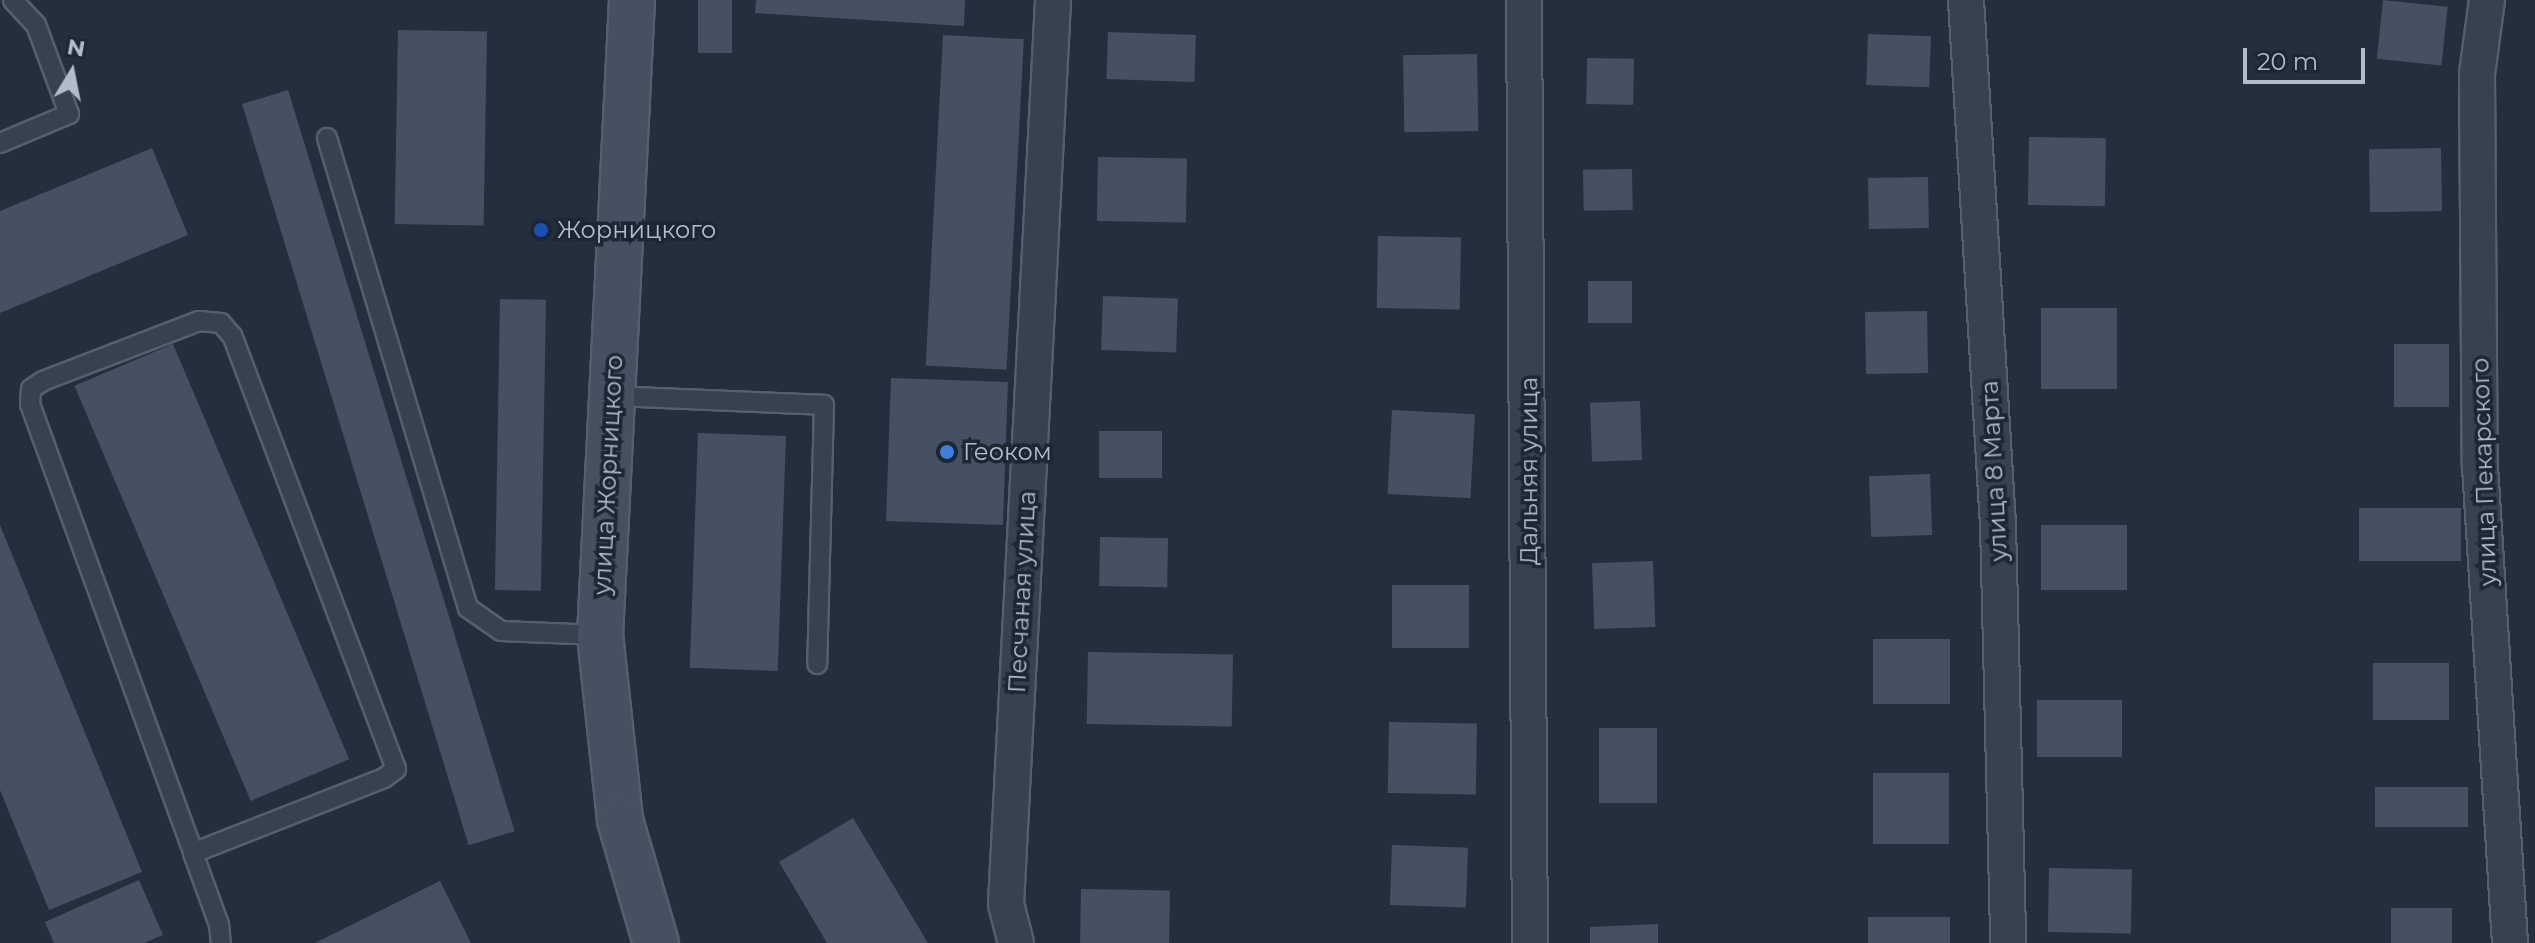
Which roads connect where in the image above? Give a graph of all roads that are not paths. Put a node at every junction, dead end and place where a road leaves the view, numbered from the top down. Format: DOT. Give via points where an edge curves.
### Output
graph roads {
  1 [pos="13,0"];
  2 [pos="632,0"];
  3 [pos="1053,0"];
  4 [pos="1524,0"];
  5 [pos="1966,0"];
  6 [pos="2487,0"];
  7 [pos="327,138"];
  8 [pos="0,143"];
  9 [pos="612,396"];
  10 [pos="600,635"];
  11 [pos="817,664"];
  12 [pos="193,853"];
  13 [pos="646,940"];
  14 [pos="221,943"];
  15 [pos="1016,943"];
  16 [pos="1530,943"];
  17 [pos="2008,943"];
  18 [pos="2510,943"];
  1 -- 8 [label="lane" via="36,25 69,114"];
  2 -- 9 [label="main road, улица Жорницкого"];
  3 -- 15 [label="street, Песчаная улица" via="1006,904"];
  4 -- 16 [label="street, Дальняя улица"];
  5 -- 17 [label="street, улица 8 Марта" via="1998,524"];
  6 -- 18 [label="street, улица Пекарского" via="2477,74 2480,466"];
  7 -- 10 [label="lane" via="468,608 501,631"];
  9 -- 10 [label="main road, улица Жорницкого"];
  9 -- 11 [label="lane" via="824,405"];
  10 -- 13 [label="main road, улица Жорницкого" via="611,773"];
  12 -- 12 [label="lane" via="30,404 31,389 43,381 199,321 221,323 232,336 396,769"];
  12 -- 14 [label="lane"];
}
